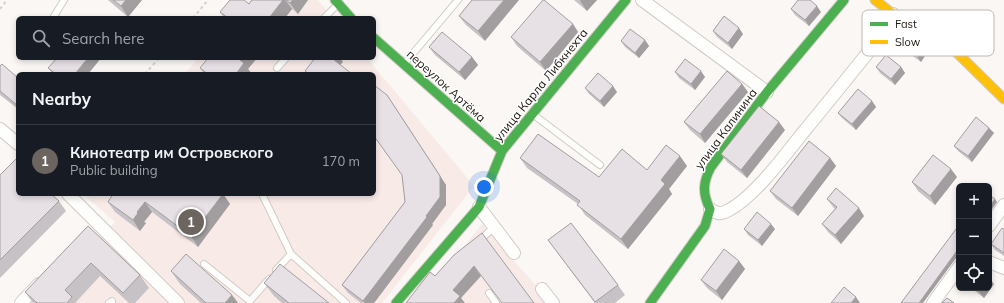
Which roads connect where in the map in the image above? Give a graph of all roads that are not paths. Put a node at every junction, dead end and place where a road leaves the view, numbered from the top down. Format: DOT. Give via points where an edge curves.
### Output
graph roads {
  1 [pos="64,0"];
  2 [pos="458,0"];
  3 [pos="626,0"];
  4 [pos="642,0"];
  5 [pos="844,0"];
  6 [pos="875,0"];
  7 [pos="338,1"];
  8 [pos="889,10"];
  9 [pos="54,16"];
  10 [pos="326,16"];
  11 [pos="349,16"];
  12 [pos="376,40"];
  13 [pos="865,56"];
  14 [pos="960,56"];
  15 [pos="284,60"];
  16 [pos="404,64"];
  17 [pos="277,68"];
  18 [pos="767,92"];
  19 [pos="1004,99"];
  20 [pos="533,114"];
  21 [pos="0,128"];
  22 [pos="16,142"];
  23 [pos="502,151"];
  24 [pos="600,165"];
  25 [pos="70,196"];
  26 [pos="263,196"];
  27 [pos="1004,205"];
  28 [pos="479,207"];
  29 [pos="710,209"];
  30 [pos="992,222"];
  31 [pos="98,223"];
  32 [pos="494,227"];
  33 [pos="87,234"];
  34 [pos="474,246"];
  35 [pos="514,253"];
  36 [pos="290,254"];
  37 [pos="992,263"];
  38 [pos="204,264"];
  39 [pos="1004,268"];
  40 [pos="956,271"];
  41 [pos="49,274"];
  42 [pos="542,289"];
  43 [pos="344,290"];
  44 [pos="489,293"];
  45 [pos="339,297"];
  46 [pos="252,302"];
  47 [pos="21,303"];
  48 [pos="178,303"];
  49 [pos="346,303"];
  50 [pos="396,303"];
  51 [pos="496,303"];
  52 [pos="553,303"];
  53 [pos="650,303"];
  54 [pos="933,303"];
  1 -- 9 [label="lane"];
  2 -- 16 [label="lane"];
  3 -- 20 [label="street, улица Карла Либкнехта"];
  4 -- 18 [label="street"];
  5 -- 18 [label="street, улица Калинина"];
  6 -- 8 [label="street"];
  7 -- 10 [label="lane"];
  7 -- 11 [label="street"];
  12 -- 16 [label="street, переулок Артёма"];
  13 -- 29 [label="street" via="776,166 747,196 721,214"];
  14 -- 19 [label="street"];
  15 -- 17 [label="lane"];
  16 -- 23 [label="street, переулок Артёма"];
  18 -- 29 [label="street, улица Калинина" via="706,176 703,185 704,197"];
  20 -- 23 [label="street, улица Карла Либкнехта"];
  20 -- 24 [label="lane"];
  21 -- 22 [label="street"];
  23 -- 28 [label="street, улица Карла Либкнехта"];
  25 -- 31 [label="street"];
  26 -- 36 [label="lane"];
  27 -- 30 [label="street"];
  28 -- 32 [label="street"];
  28 -- 50 [label="street, улица Карла Либкнехта"];
  29 -- 53 [label="street" via="705,226"];
  31 -- 33 [label="street"];
  31 -- 48 [label="street"];
  32 -- 34 [label="lane"];
  32 -- 35 [label="street"];
  36 -- 45 [label="lane"];
  36 -- 46 [label="lane"];
  37 -- 39 [label="street"];
  38 -- 46 [label="lane"];
  40 -- 54 [label="street"];
  41 -- 47 [label="street"];
  42 -- 52 [label="street"];
  43 -- 45 [label="lane"];
  44 -- 51 [label="lane"];
  45 -- 49 [label="lane"];
}
